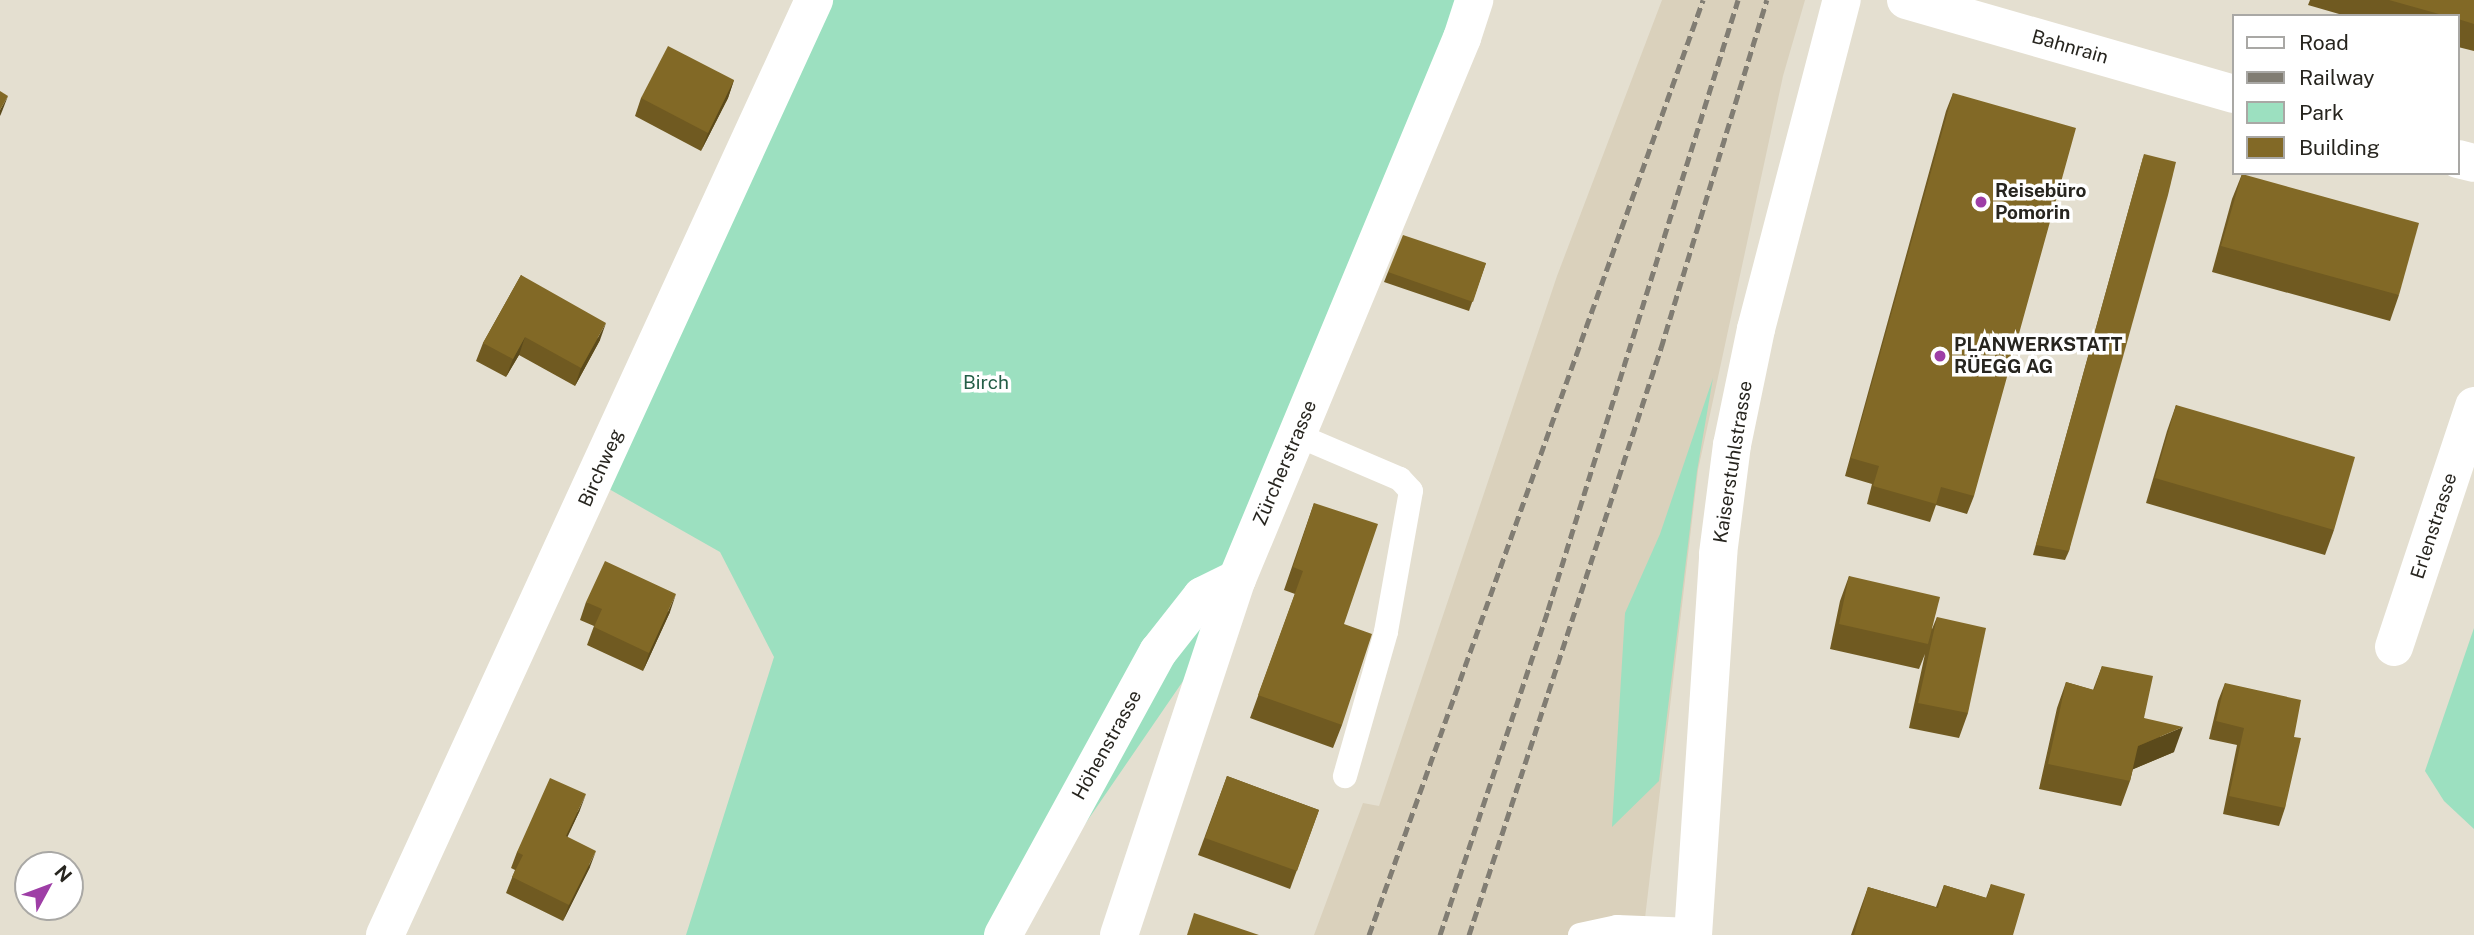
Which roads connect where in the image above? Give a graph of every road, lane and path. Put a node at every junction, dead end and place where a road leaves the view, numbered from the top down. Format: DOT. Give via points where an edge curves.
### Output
graph roads {
  1 [pos="814,0"];
  2 [pos="1474,0"];
  3 [pos="1842,0"];
  4 [pos="1906,0"];
  5 [pos="2232,93"];
  6 [pos="2474,405"];
  7 [pos="1297,435"];
  8 [pos="1237,579"];
  9 [pos="2394,647"];
  10 [pos="1345,775"];
  11 [pos="1693,932"];
  12 [pos="385,935"];
  13 [pos="1003,935"];
  14 [pos="1119,935"];
  15 [pos="1580,935"];
  1 -- 12 [label="street, Birchweg"];
  2 -- 7 [label="street, Zürcherstrasse"];
  3 -- 11 [label="street, Kaiserstuhlstrasse" via="1756,329 1732,445 1718,554"];
  4 -- 5 [label="street, Bahnrain"];
  6 -- 9 [label="street, Erlenstrasse"];
  7 -- 8 [label="street, Zürcherstrasse"];
  7 -- 10 [label="lane" via="1400,480 1411,491 1386,632"];
  8 -- 13 [label="street, Höhenstrasse" via="1202,596 1158,652"];
  8 -- 14 [label="street, Zürcherstrasse"];
  11 -- 15 [label="lane" via="1617,927"];
}
